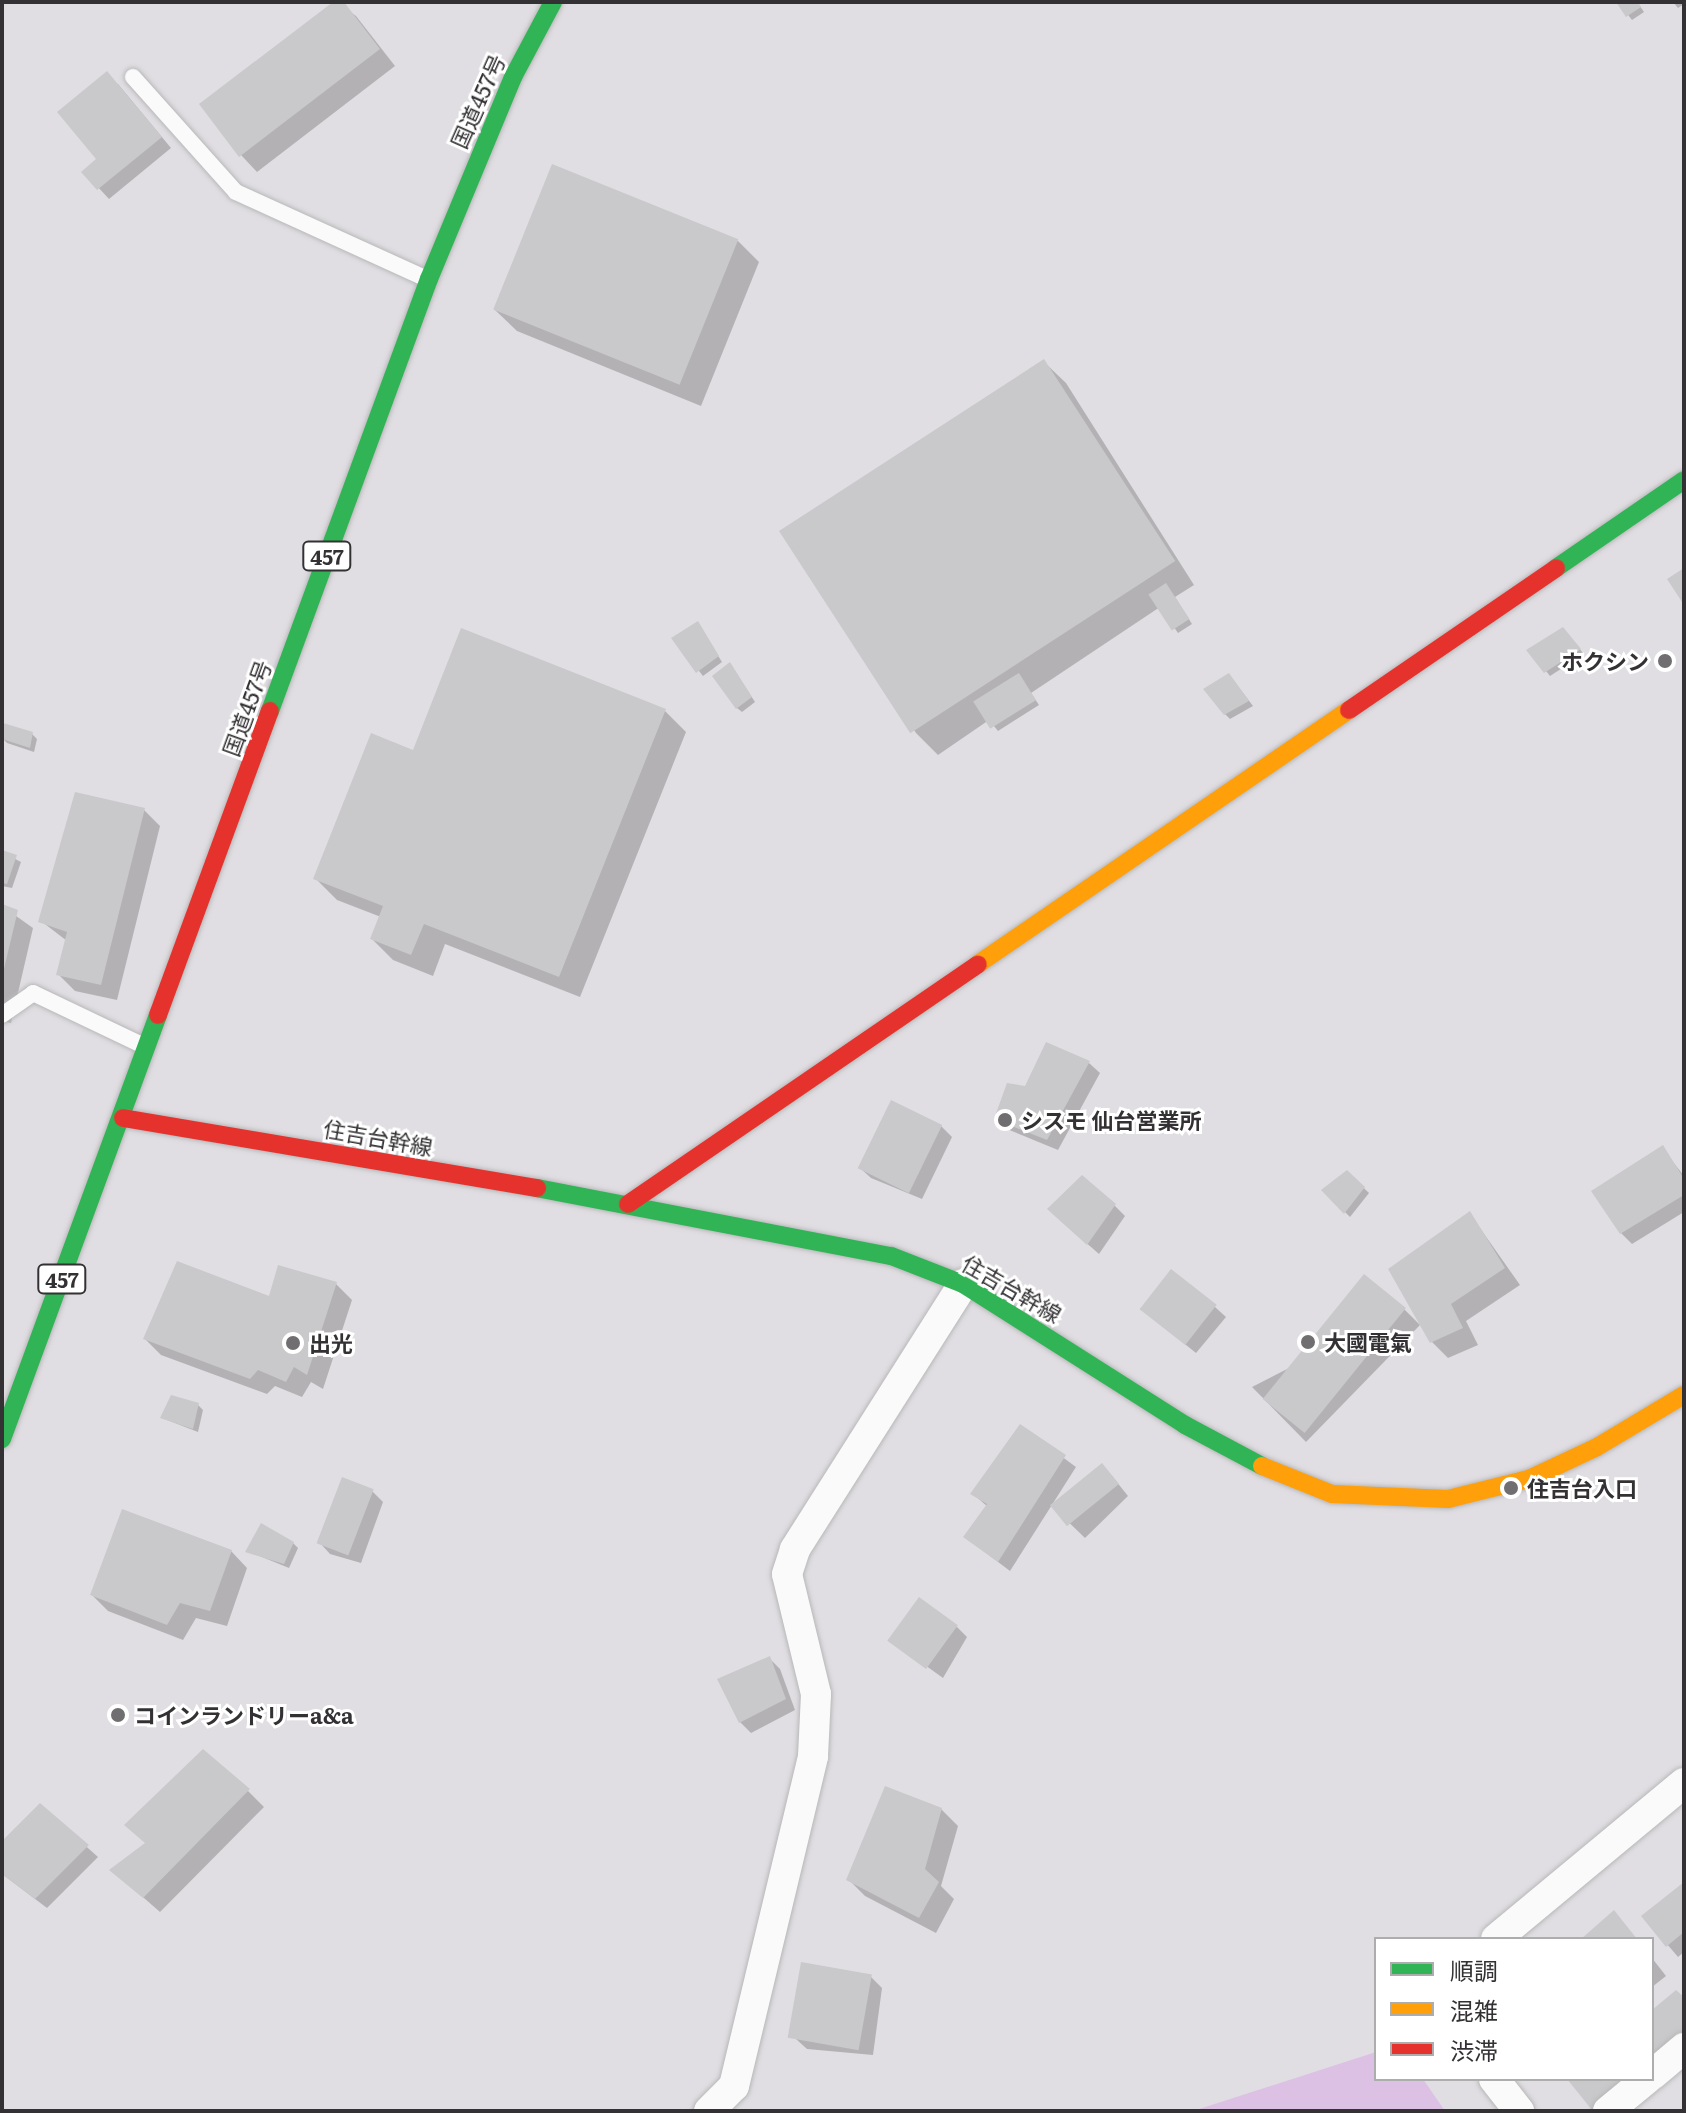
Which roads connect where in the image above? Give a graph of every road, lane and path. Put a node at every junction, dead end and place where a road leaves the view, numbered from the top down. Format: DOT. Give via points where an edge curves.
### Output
graph roads {
  1 [pos="553,2"];
  2 [pos="133,77"];
  3 [pos="429,279"];
  4 [pos="1684,480"];
  5 [pos="2,1015"];
  6 [pos="149,1048"];
  7 [pos="123,1118"];
  8 [pos="628,1204"];
  9 [pos="963,1284"];
  10 [pos="1684,1395"];
  11 [pos="2,1439"];
  12 [pos="1684,1783"];
  13 [pos="1498,1937"];
  14 [pos="1684,2048"];
  15 [pos="1654,2073"];
  16 [pos="1496,2081"];
  17 [pos="1645,2081"];
  18 [pos="709,2111"];
  19 [pos="1519,2111"];
  20 [pos="1608,2111"];
  1 -- 3 [label="main road, 国道457号 / 457" via="513,77"];
  2 -- 3 [label="lane" via="236,192"];
  3 -- 6 [label="main road, 国道457号 / 457"];
  4 -- 8 [label="main road"];
  5 -- 6 [label="lane" via="33,993"];
  6 -- 7 [label="main road, 国道457号 / 457"];
  7 -- 8 [label="main road, 住吉台幹線"];
  7 -- 11 [label="main road, 国道457号 / 457"];
  8 -- 9 [label="main road, 住吉台幹線" via="891,1256"];
  9 -- 10 [label="main road, 住吉台幹線" via="1185,1425 1286,1479 1332,1494 1448,1499 1529,1479 1597,1447"];
  9 -- 18 [label="street" via="795,1549 787,1574 816,1694 813,1756 734,2086"];
  12 -- 13 [label="street"];
  14 -- 15 [label="street"];
  16 -- 19 [label="street"];
  17 -- 20 [label="street"];
}
